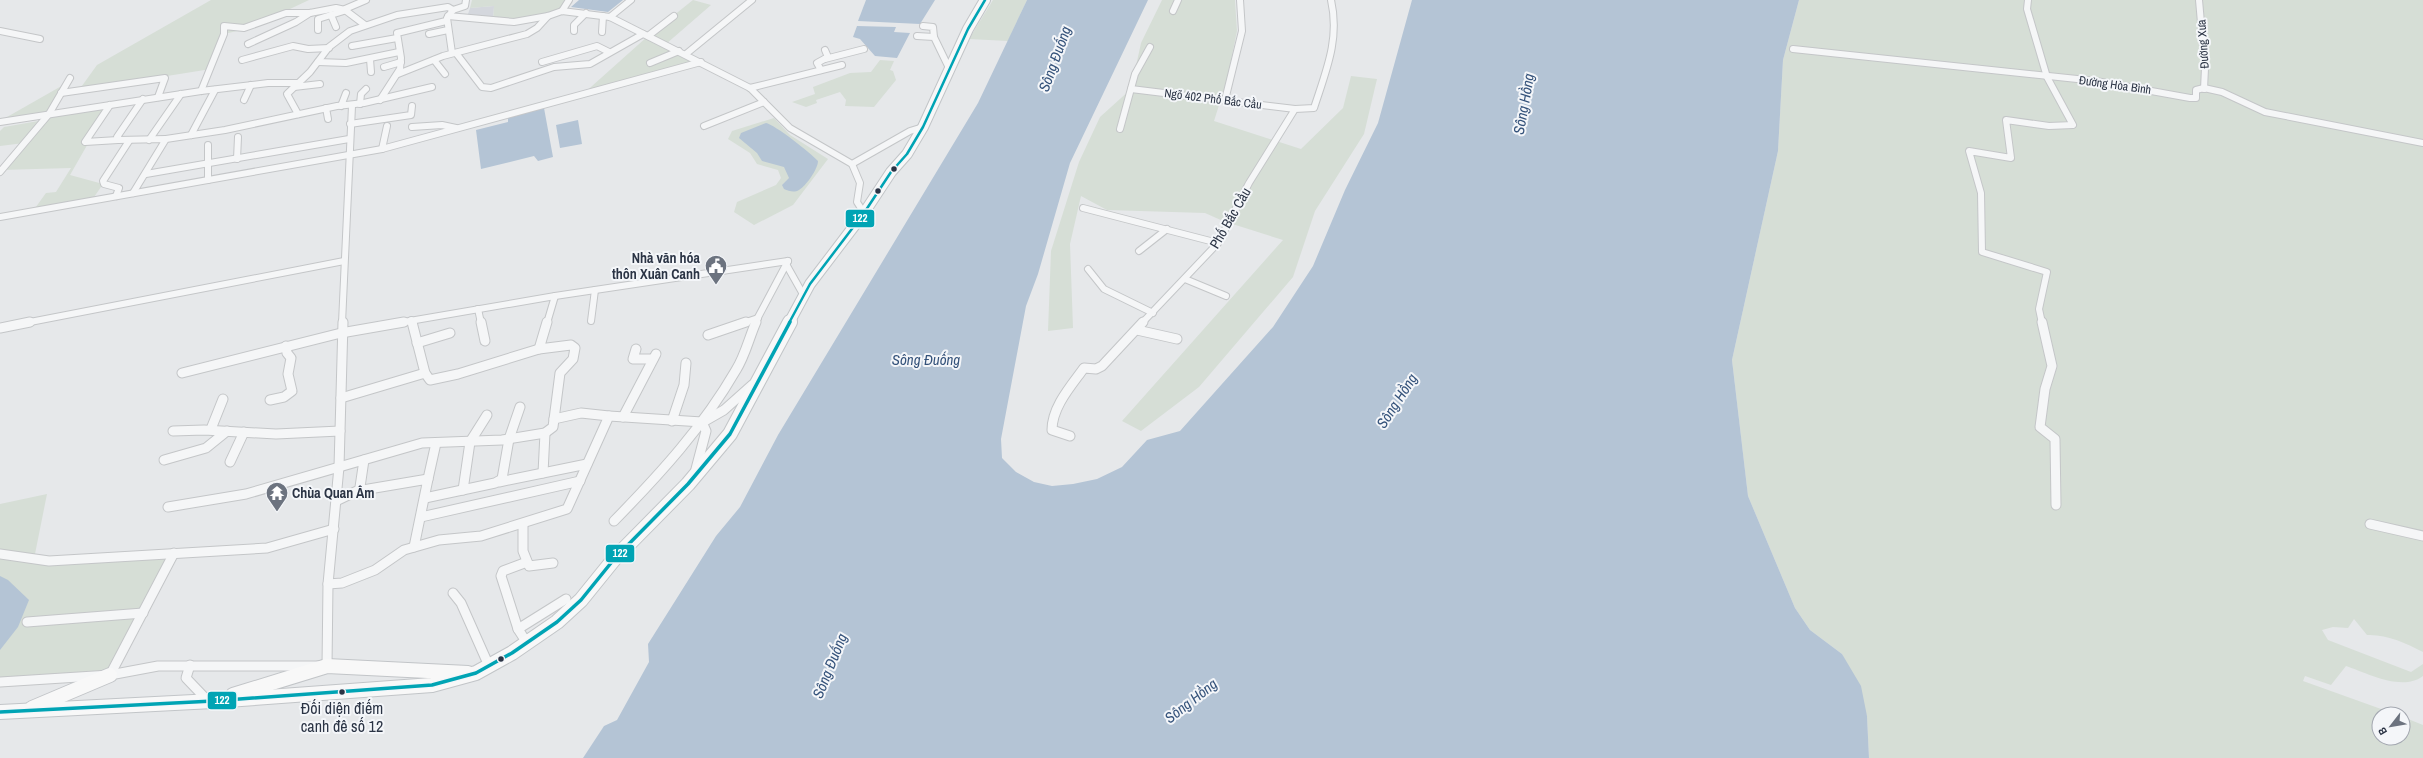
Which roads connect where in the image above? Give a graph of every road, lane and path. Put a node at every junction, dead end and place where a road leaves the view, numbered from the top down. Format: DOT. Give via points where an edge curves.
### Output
graph roads {
  1 [pos="366,0"];
  2 [pos="466,0"];
  3 [pos="569,0"];
  4 [pos="631,0"];
  5 [pos="752,0"];
  6 [pos="985,0"];
  7 [pos="1178,0"];
  8 [pos="1240,0"];
  9 [pos="1331,0"];
  10 [pos="2028,0"];
  11 [pos="2199,0"];
  12 [pos="346,10"];
  13 [pos="453,10"];
  14 [pos="562,10"];
  15 [pos="1173,11"];
  16 [pos="310,13"];
  17 [pos="586,13"];
  18 [pos="331,15"];
  19 [pos="548,16"];
  20 [pos="602,16"];
  21 [pos="674,16"];
  22 [pos="610,17"];
  23 [pos="447,19"];
  24 [pos="365,25"];
  25 [pos="923,26"];
  26 [pos="336,27"];
  27 [pos="318,30"];
  28 [pos="448,30"];
  29 [pos="0,31"];
  30 [pos="574,31"];
  31 [pos="602,32"];
  32 [pos="429,34"];
  33 [pos="645,35"];
  34 [pos="917,36"];
  35 [pos="934,37"];
  36 [pos="397,38"];
  37 [pos="40,39"];
  38 [pos="248,44"];
  39 [pos="352,46"];
  40 [pos="1150,47"];
  41 [pos="329,48"];
  42 [pos="864,49"];
  43 [pos="1792,49"];
  44 [pos="825,50"];
  45 [pos="399,52"];
  46 [pos="609,52"];
  47 [pos="454,53"];
  48 [pos="683,53"];
  49 [pos="370,59"];
  50 [pos="826,59"];
  51 [pos="242,60"];
  52 [pos="434,60"];
  53 [pos="318,62"];
  54 [pos="401,62"];
  55 [pos="542,62"];
  56 [pos="701,62"];
  57 [pos="650,63"];
  58 [pos="842,65"];
  59 [pos="384,67"];
  60 [pos="949,68"];
  61 [pos="821,70"];
  62 [pos="371,72"];
  63 [pos="398,74"];
  64 [pos="445,74"];
  65 [pos="2047,77"];
  66 [pos="70,78"];
  67 [pos="251,85"];
  68 [pos="297,85"];
  69 [pos="432,87"];
  70 [pos="366,88"];
  71 [pos="750,88"];
  72 [pos="1131,89"];
  73 [pos="2204,89"];
  74 [pos="215,90"];
  75 [pos="201,91"];
  76 [pos="61,93"];
  77 [pos="310,93"];
  78 [pos="346,93"];
  79 [pos="181,94"];
  80 [pos="158,97"];
  81 [pos="143,99"];
  82 [pos="244,100"];
  83 [pos="380,100"];
  84 [pos="1225,100"];
  85 [pos="764,102"];
  86 [pos="360,104"];
  87 [pos="110,105"];
  88 [pos="341,106"];
  89 [pos="352,106"];
  90 [pos="412,106"];
  91 [pos="326,108"];
  92 [pos="1295,109"];
  93 [pos="49,114"];
  94 [pos="298,114"];
  95 [pos="328,118"];
  96 [pos="0,122"];
  97 [pos="350,124"];
  98 [pos="387,126"];
  99 [pos="704,126"];
  100 [pos="412,127"];
  101 [pos="923,127"];
  102 [pos="457,129"];
  103 [pos="1120,129"];
  104 [pos="191,136"];
  105 [pos="238,137"];
  106 [pos="166,139"];
  107 [pos="350,139"];
  108 [pos="118,140"];
  109 [pos="149,140"];
  110 [pos="129,141"];
  111 [pos="2423,143"];
  112 [pos="208,145"];
  113 [pos="382,149"];
  114 [pos="349,156"];
  115 [pos="236,159"];
  116 [pos="209,164"];
  117 [pos="852,164"];
  118 [pos="0,172"];
  119 [pos="146,174"];
  120 [pos="208,180"];
  121 [pos="132,193"];
  122 [pos="116,196"];
  123 [pos="1083,208"];
  124 [pos="864,213"];
  125 [pos="0,217"];
  126 [pos="1167,228"];
  127 [pos="1218,243"];
  128 [pos="1139,251"];
  129 [pos="344,261"];
  130 [pos="786,264"];
  131 [pos="1088,269"];
  132 [pos="1185,279"];
  133 [pos="595,290"];
  134 [pos="556,296"];
  135 [pos="804,296"];
  136 [pos="1226,296"];
  137 [pos="478,309"];
  138 [pos="1153,313"];
  139 [pos="758,318"];
  140 [pos="411,320"];
  141 [pos="592,321"];
  142 [pos="0,328"];
  143 [pos="1137,330"];
  144 [pos="450,332"];
  145 [pos="341,333"];
  146 [pos="708,335"];
  147 [pos="1177,339"];
  148 [pos="485,341"];
  149 [pos="417,343"];
  150 [pos="286,346"];
  151 [pos="540,349"];
  152 [pos="636,349"];
  153 [pos="686,364"];
  154 [pos="182,373"];
  155 [pos="425,373"];
  156 [pos="761,377"];
  157 [pos="341,398"];
  158 [pos="223,399"];
  159 [pos="270,400"];
  160 [pos="520,407"];
  161 [pos="487,415"];
  162 [pos="609,416"];
  163 [pos="623,417"];
  164 [pos="554,420"];
  165 [pos="672,420"];
  166 [pos="702,422"];
  167 [pos="210,429"];
  168 [pos="173,431"];
  169 [pos="226,431"];
  170 [pos="340,431"];
  171 [pos="244,432"];
  172 [pos="546,434"];
  173 [pos="1070,436"];
  174 [pos="509,440"];
  175 [pos="470,442"];
  176 [pos="436,443"];
  177 [pos="164,460"];
  178 [pos="364,460"];
  179 [pos="230,462"];
  180 [pos="587,464"];
  181 [pos="339,467"];
  182 [pos="543,472"];
  183 [pos="428,479"];
  184 [pos="580,481"];
  185 [pos="499,482"];
  186 [pos="688,484"];
  187 [pos="361,489"];
  188 [pos="463,490"];
  189 [pos="425,498"];
  190 [pos="336,501"];
  191 [pos="2056,505"];
  192 [pos="168,507"];
  193 [pos="421,517"];
  194 [pos="614,521"];
  195 [pos="523,524"];
  196 [pos="2370,524"];
  197 [pos="334,529"];
  198 [pos="2423,536"];
  199 [pos="414,547"];
  200 [pos="174,553"];
  201 [pos="0,554"];
  202 [pos="527,562"];
  203 [pos="553,563"];
  204 [pos="328,584"];
  205 [pos="453,593"];
  206 [pos="566,599"];
  207 [pos="143,613"];
  208 [pos="27,622"];
  209 [pos="518,629"];
  210 [pos="527,643"];
  211 [pos="190,665"];
  212 [pos="327,666"];
  213 [pos="489,666"];
  214 [pos="476,673"];
  215 [pos="110,675"];
  216 [pos="0,682"];
  217 [pos="210,701"];
  218 [pos="0,712"];
  219 [pos="22,712"];
  1 -- 12 [label="street"];
  2 -- 13 [label="street" via="465,6"];
  3 -- 14 [label="street"];
  4 -- 22 [label="street"];
  5 -- 48 [label="street"];
  6 -- 60 [label="main road"];
  7 -- 15 [label="street"];
  8 -- 84 [label="street" via="1242,31"];
  9 -- 92 [label="street" via="1336,25 1330,64 1314,108"];
  10 -- 65 [label="street" via="2026,9"];
  11 -- 73 [label="street, Đường Xưa" via="2205,68"];
  12 -- 16 [label="street" via="335,7"];
  12 -- 18 [label="street"];
  12 -- 24 [label="street"];
  13 -- 23 [label="street"];
  13 -- 24 [label="street" via="448,7 428,9"];
  14 -- 17 [label="street"];
  14 -- 19 [label="street"];
  16 -- 38 [label="street"];
  16 -- 75 [label="street" via="284,14 250,28 224,34"];
  17 -- 20 [label="street"];
  17 -- 30 [label="street" via="574,25"];
  18 -- 26 [label="street"];
  18 -- 27 [label="street" via="318,20"];
  19 -- 23 [label="street" via="502,22"];
  19 -- 47 [label="street" via="527,34"];
  20 -- 22 [label="street"];
  20 -- 31 [label="street"];
  21 -- 33 [label="street"];
  22 -- 33 [label="street"];
  23 -- 28 [label="street"];
  23 -- 36 [label="street" via="399,32"];
  24 -- 41 [label="street" via="344,34"];
  25 -- 35 [label="street" via="933,28"];
  28 -- 32 [label="street"];
  28 -- 47 [label="street"];
  29 -- 37 [label="street"];
  33 -- 46 [label="street"];
  33 -- 48 [label="street"];
  34 -- 35 [label="street"];
  35 -- 60 [label="street"];
  36 -- 39 [label="street"];
  36 -- 45 [label="street"];
  40 -- 72 [label="street" via="1135,74"];
  41 -- 51 [label="street" via="308,49 293,46"];
  41 -- 53 [label="street"];
  42 -- 50 [label="street"];
  43 -- 65 [label="street, Đường Hòa Bình"];
  44 -- 50 [label="street" via="828,57"];
  45 -- 49 [label="street"];
  45 -- 54 [label="street"];
  46 -- 47 [label="street" via="590,64 554,67 491,88 482,86"];
  46 -- 55 [label="street" via="597,46"];
  47 -- 52 [label="street"];
  48 -- 56 [label="street"];
  48 -- 57 [label="street"];
  49 -- 53 [label="street" via="341,64"];
  49 -- 62 [label="street"];
  50 -- 61 [label="street" via="817,62"];
  52 -- 63 [label="street"];
  52 -- 64 [label="street"];
  53 -- 68 [label="street"];
  54 -- 59 [label="street"];
  54 -- 63 [label="street"];
  56 -- 71 [label="street"];
  56 -- 102 [label="street"];
  58 -- 61 [label="street"];
  60 -- 101 [label="main road"];
  61 -- 71 [label="street"];
  63 -- 83 [label="street"];
  65 -- 73 [label="street, Đường Hòa Bình" via="2142,88 2190,98 2196,98 2196,90"];
  65 -- 191 [label="street" via="2073,125 2050,126 2006,120 2011,158 1969,151 1980,193 1982,252 2047,272 2039,309 2052,366 2040,427 2055,439"];
  66 -- 76 [label="street"];
  67 -- 68 [label="street"];
  67 -- 74 [label="street"];
  67 -- 82 [label="street"];
  68 -- 77 [label="street" via="317,85"];
  68 -- 94 [label="street" via="288,96"];
  69 -- 83 [label="street"];
  70 -- 86 [label="street" via="361,94"];
  71 -- 85 [label="street"];
  72 -- 84 [label="street, Ngõ 402 Phố Bắc Cầu"];
  72 -- 103 [label="street"];
  73 -- 111 [label="street" via="2242,100 2264,112"];
  74 -- 75 [label="street"];
  74 -- 104 [label="street"];
  75 -- 79 [label="street"];
  76 -- 80 [label="street" via="165,78"];
  76 -- 93 [label="street"];
  78 -- 88 [label="street"];
  79 -- 80 [label="street"];
  79 -- 109 [label="street"];
  80 -- 81 [label="street"];
  81 -- 87 [label="street"];
  81 -- 108 [label="street" via="117,136"];
  83 -- 86 [label="street"];
  84 -- 92 [label="street, Ngõ 402 Phố Bắc Cầu"];
  85 -- 99 [label="street"];
  85 -- 117 [label="street" via="790,128"];
  86 -- 89 [label="street"];
  87 -- 93 [label="street"];
  87 -- 108 [label="street" via="85,142"];
  88 -- 89 [label="street"];
  88 -- 91 [label="street"];
  89 -- 97 [label="street"];
  90 -- 97 [label="street" via="411,115"];
  91 -- 94 [label="street"];
  91 -- 95 [label="street"];
  92 -- 127 [label="street, Phố Bắc Cầu" via="1249,183"];
  93 -- 96 [label="street"];
  93 -- 118 [label="street"];
  94 -- 104 [label="street"];
  97 -- 107 [label="street"];
  98 -- 113 [label="street"];
  100 -- 102 [label="street" via="442,125"];
  101 -- 117 [label="street" via="910,131"];
  101 -- 124 [label="main road" via="907,154"];
  102 -- 113 [label="street"];
  104 -- 106 [label="street"];
  105 -- 115 [label="street"];
  106 -- 109 [label="street"];
  106 -- 119 [label="street"];
  107 -- 114 [label="street"];
  107 -- 115 [label="street"];
  108 -- 110 [label="street"];
  109 -- 110 [label="street"];
  110 -- 122 [label="street" via="103,181 104,184 119,188"];
  112 -- 116 [label="street"];
  113 -- 114 [label="street"];
  114 -- 120 [label="street"];
  114 -- 129 [label="street"];
  115 -- 116 [label="street"];
  116 -- 119 [label="street"];
  116 -- 120 [label="street"];
  117 -- 124 [label="street" via="860,183 857,202"];
  119 -- 121 [label="street"];
  120 -- 121 [label="street"];
  121 -- 122 [label="street"];
  122 -- 125 [label="street"];
  123 -- 126 [label="street"];
  124 -- 135 [label="main road" via="810,284"];
  126 -- 127 [label="street"];
  126 -- 128 [label="street"];
  127 -- 132 [label="street, Phố Bắc Cầu"];
  129 -- 142 [label="street"];
  129 -- 145 [label="street"];
  130 -- 133 [label="street" via="788,261"];
  130 -- 135 [label="street"];
  130 -- 139 [label="street"];
  131 -- 138 [label="street" via="1104,289"];
  132 -- 136 [label="street"];
  132 -- 138 [label="street, Phố Bắc Cầu"];
  133 -- 134 [label="street"];
  133 -- 141 [label="street"];
  134 -- 137 [label="street"];
  134 -- 151 [label="street"];
  135 -- 156 [label="main road"];
  137 -- 140 [label="street"];
  137 -- 148 [label="street"];
  138 -- 143 [label="street, Phố Bắc Cầu"];
  139 -- 146 [label="street"];
  139 -- 166 [label="street" via="737,369"];
  140 -- 145 [label="street"];
  140 -- 149 [label="street"];
  143 -- 147 [label="street"];
  143 -- 173 [label="street, Phố Bắc Cầu" via="1100,368 1084,368 1056,410 1052,430"];
  144 -- 149 [label="street"];
  145 -- 150 [label="street"];
  145 -- 157 [label="street"];
  149 -- 155 [label="street"];
  150 -- 154 [label="street"];
  150 -- 159 [label="street" via="291,358 288,374 292,391 284,397"];
  151 -- 155 [label="street" via="430,380"];
  151 -- 164 [label="street" via="571,345 575,348 573,359 560,373"];
  152 -- 163 [label="street" via="633,359 654,356"];
  153 -- 165 [label="street" via="684,385"];
  155 -- 157 [label="street"];
  156 -- 166 [label="street" via="736,400"];
  156 -- 186 [label="main road" via="730,434"];
  157 -- 170 [label="street"];
  158 -- 167 [label="street"];
  160 -- 174 [label="street"];
  161 -- 175 [label="street"];
  162 -- 163 [label="street"];
  162 -- 164 [label="street" via="581,413"];
  162 -- 180 [label="street"];
  163 -- 165 [label="street"];
  164 -- 172 [label="street" via="553,427"];
  165 -- 166 [label="street"];
  166 -- 186 [label="street" via="706,431 703,449"];
  166 -- 194 [label="street" via="664,470"];
  167 -- 168 [label="street"];
  167 -- 169 [label="street"];
  169 -- 171 [label="street"];
  169 -- 177 [label="street" via="206,448"];
  170 -- 171 [label="street" via="308,434"];
  170 -- 181 [label="street"];
  171 -- 179 [label="street"];
  172 -- 174 [label="street"];
  172 -- 182 [label="street"];
  174 -- 175 [label="street"];
  174 -- 185 [label="street" via="504,472"];
  175 -- 176 [label="street"];
  175 -- 188 [label="street"];
  176 -- 178 [label="street" via="422,443 392,450"];
  176 -- 183 [label="street"];
  178 -- 181 [label="street"];
  178 -- 187 [label="street"];
  180 -- 182 [label="street"];
  180 -- 184 [label="street"];
  181 -- 190 [label="street"];
  181 -- 192 [label="street" via="246,494"];
  182 -- 185 [label="street"];
  183 -- 187 [label="street"];
  183 -- 189 [label="street"];
  184 -- 193 [label="street"];
  184 -- 195 [label="street" via="567,509"];
  185 -- 188 [label="street"];
  186 -- 210 [label="main road" via="615,558 581,600 557,622"];
  187 -- 190 [label="street"];
  188 -- 189 [label="street"];
  189 -- 193 [label="street"];
  190 -- 197 [label="street"];
  193 -- 199 [label="street"];
  195 -- 199 [label="street" via="481,536 439,540"];
  195 -- 202 [label="street" via="522,542"];
  196 -- 198 [label="street"];
  197 -- 200 [label="street" via="267,548"];
  197 -- 204 [label="street"];
  199 -- 204 [label="street" via="404,550 375,570 342,583"];
  200 -- 201 [label="street" via="49,561"];
  200 -- 207 [label="street"];
  202 -- 203 [label="street" via="529,566"];
  202 -- 209 [label="street" via="503,571 501,576"];
  204 -- 212 [label="street"];
  205 -- 213 [label="street" via="461,603"];
  206 -- 209 [label="street"];
  207 -- 208 [label="street"];
  207 -- 215 [label="street"];
  209 -- 210 [label="street"];
  210 -- 213 [label="main road"];
  211 -- 212 [label="street"];
  211 -- 215 [label="street" via="158,666"];
  211 -- 217 [label="street" via="186,678"];
  212 -- 214 [label="main road"];
  212 -- 217 [label="main road"];
  213 -- 214 [label="main road"];
  214 -- 217 [label="main road" via="432,685"];
  215 -- 216 [label="street"];
  215 -- 219 [label="main road"];
  217 -- 219 [label="main road"];
  218 -- 219 [label="main road"];
}
